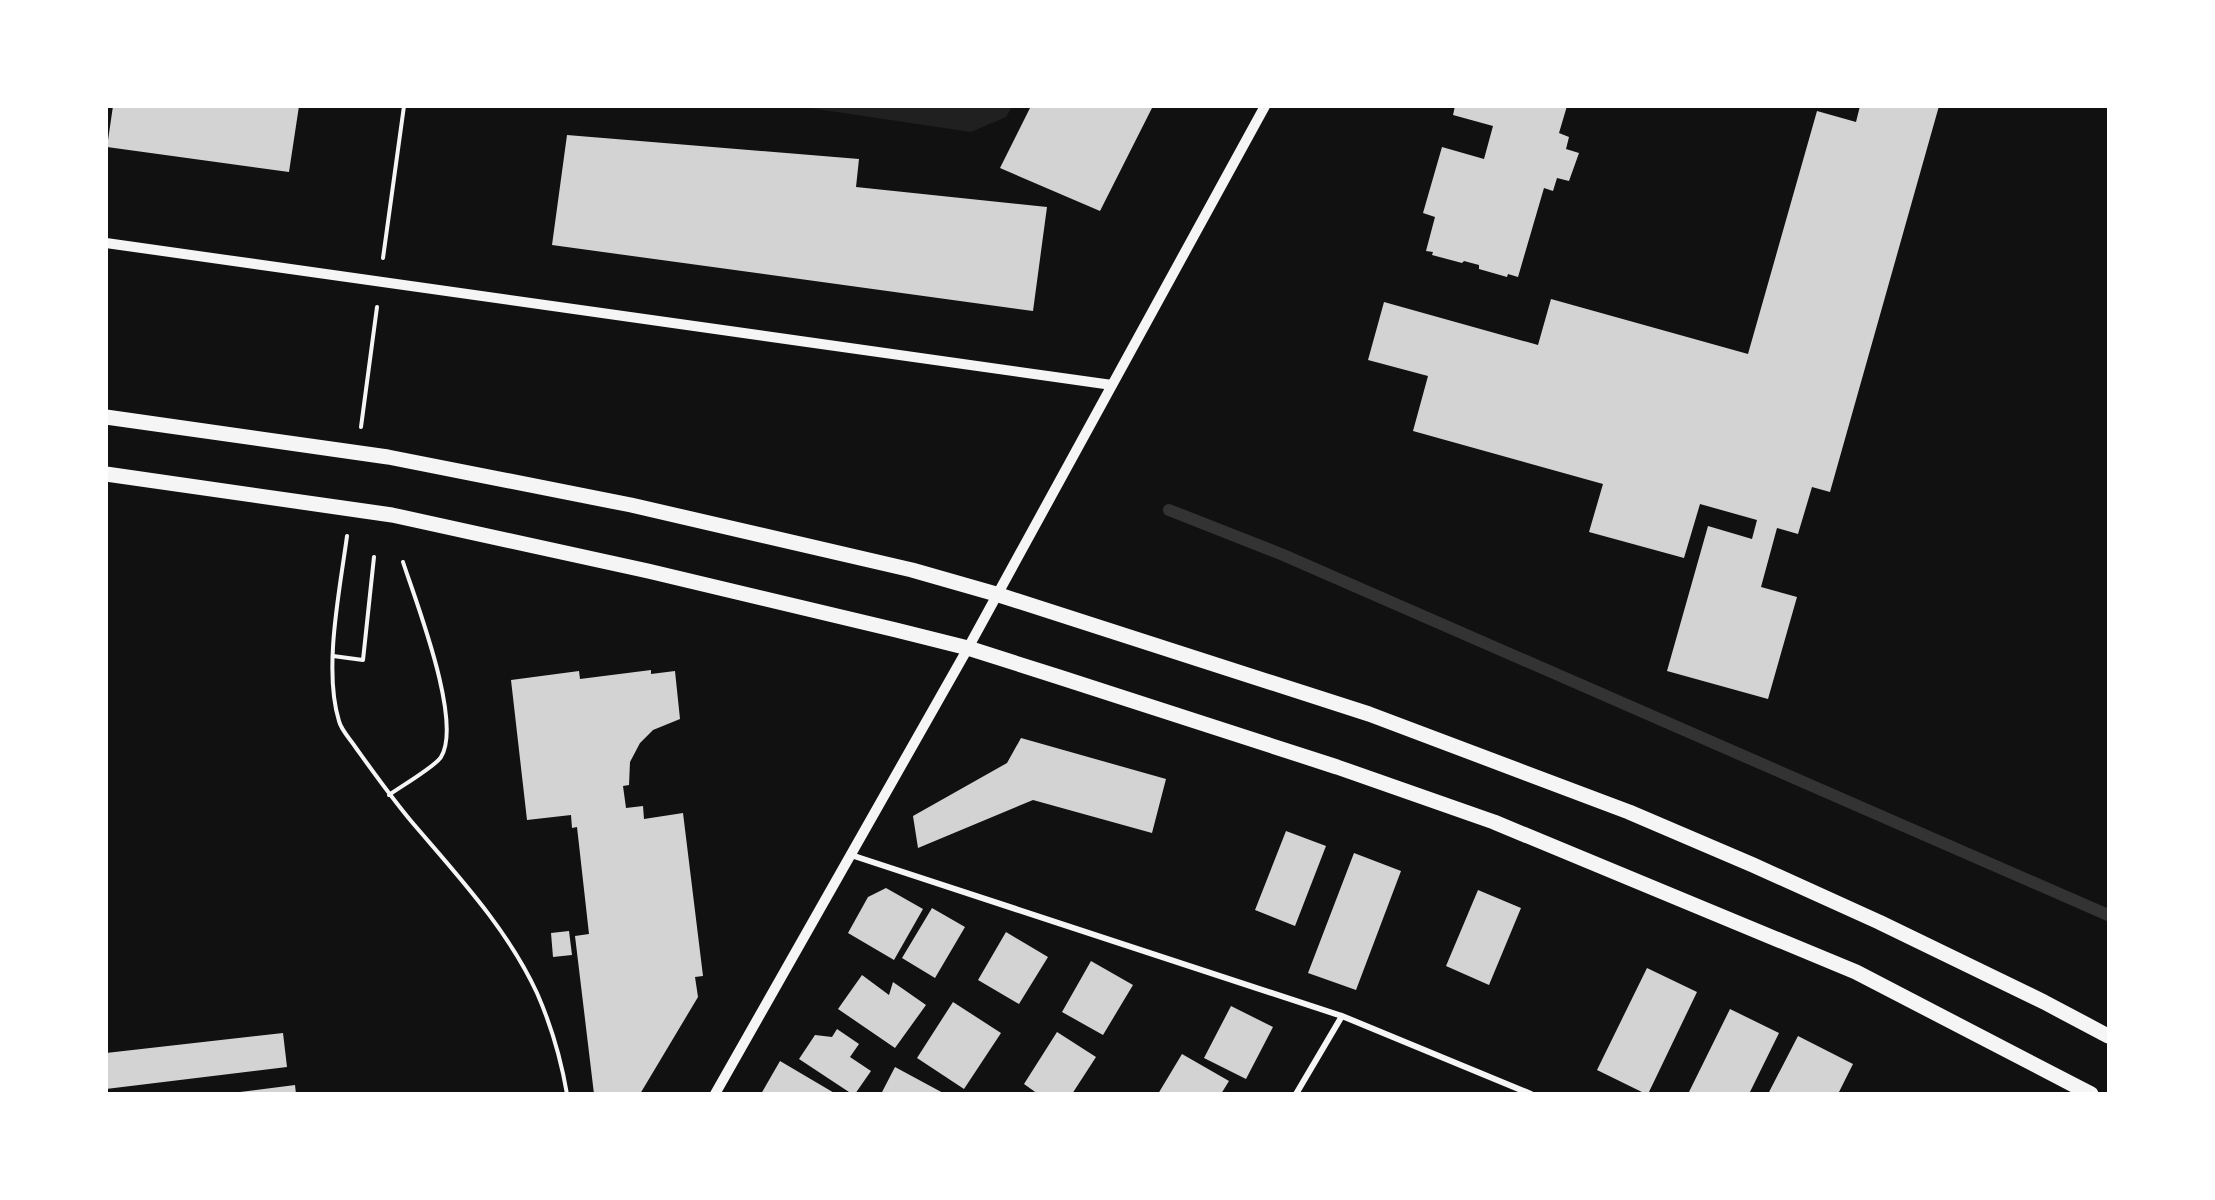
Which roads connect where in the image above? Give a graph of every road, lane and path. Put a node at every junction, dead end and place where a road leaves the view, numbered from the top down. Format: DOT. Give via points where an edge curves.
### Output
graph roads {
  1 [pos="404,106"];
  2 [pos="1265,106"];
  3 [pos="106,243"];
  4 [pos="382,266"];
  5 [pos="378,301"];
  6 [pos="1112,385"];
  7 [pos="106,417"];
  8 [pos="361,430"];
  9 [pos="106,474"];
  10 [pos="347,535"];
  11 [pos="374,557"];
  12 [pos="403,562"];
  13 [pos="996,594"];
  14 [pos="968,648"];
  15 [pos="333,656"];
  16 [pos="389,795"];
  17 [pos="850,855"];
  18 [pos="1342,1016"];
  19 [pos="2109,1036"];
  20 [pos="567,1094"];
  21 [pos="715,1094"];
  22 [pos="1296,1094"];
  23 [pos="1531,1094"];
  24 [pos="2091,1094"];
  1 -- 4 [label="path"];
  2 -- 6 [label="street"];
  3 -- 6 [label="street"];
  5 -- 8 [label="path"];
  6 -- 13 [label="street"];
  7 -- 13 [label="main road" via="388,458 631,505 912,570"];
  9 -- 14 [label="main road" via="392,515 648,571"];
  10 -- 15 [label="path"];
  11 -- 15 [label="path" via="363,660"];
  12 -- 16 [label="path" via="439,671 446,746 441,759"];
  13 -- 14 [label="street"];
  13 -- 19 [label="main road" via="1369,714 1629,813 1879,922"];
  14 -- 17 [label="street"];
  14 -- 24 [label="main road" via="1326,763 1494,822 1856,972"];
  15 -- 16 [label="path" via="339,723"];
  16 -- 20 [label="path" via="492,918 515,955 537,993 554,1038"];
  17 -- 18 [label="street"];
  17 -- 21 [label="street"];
  18 -- 22 [label="street"];
  18 -- 23 [label="street"];
}
